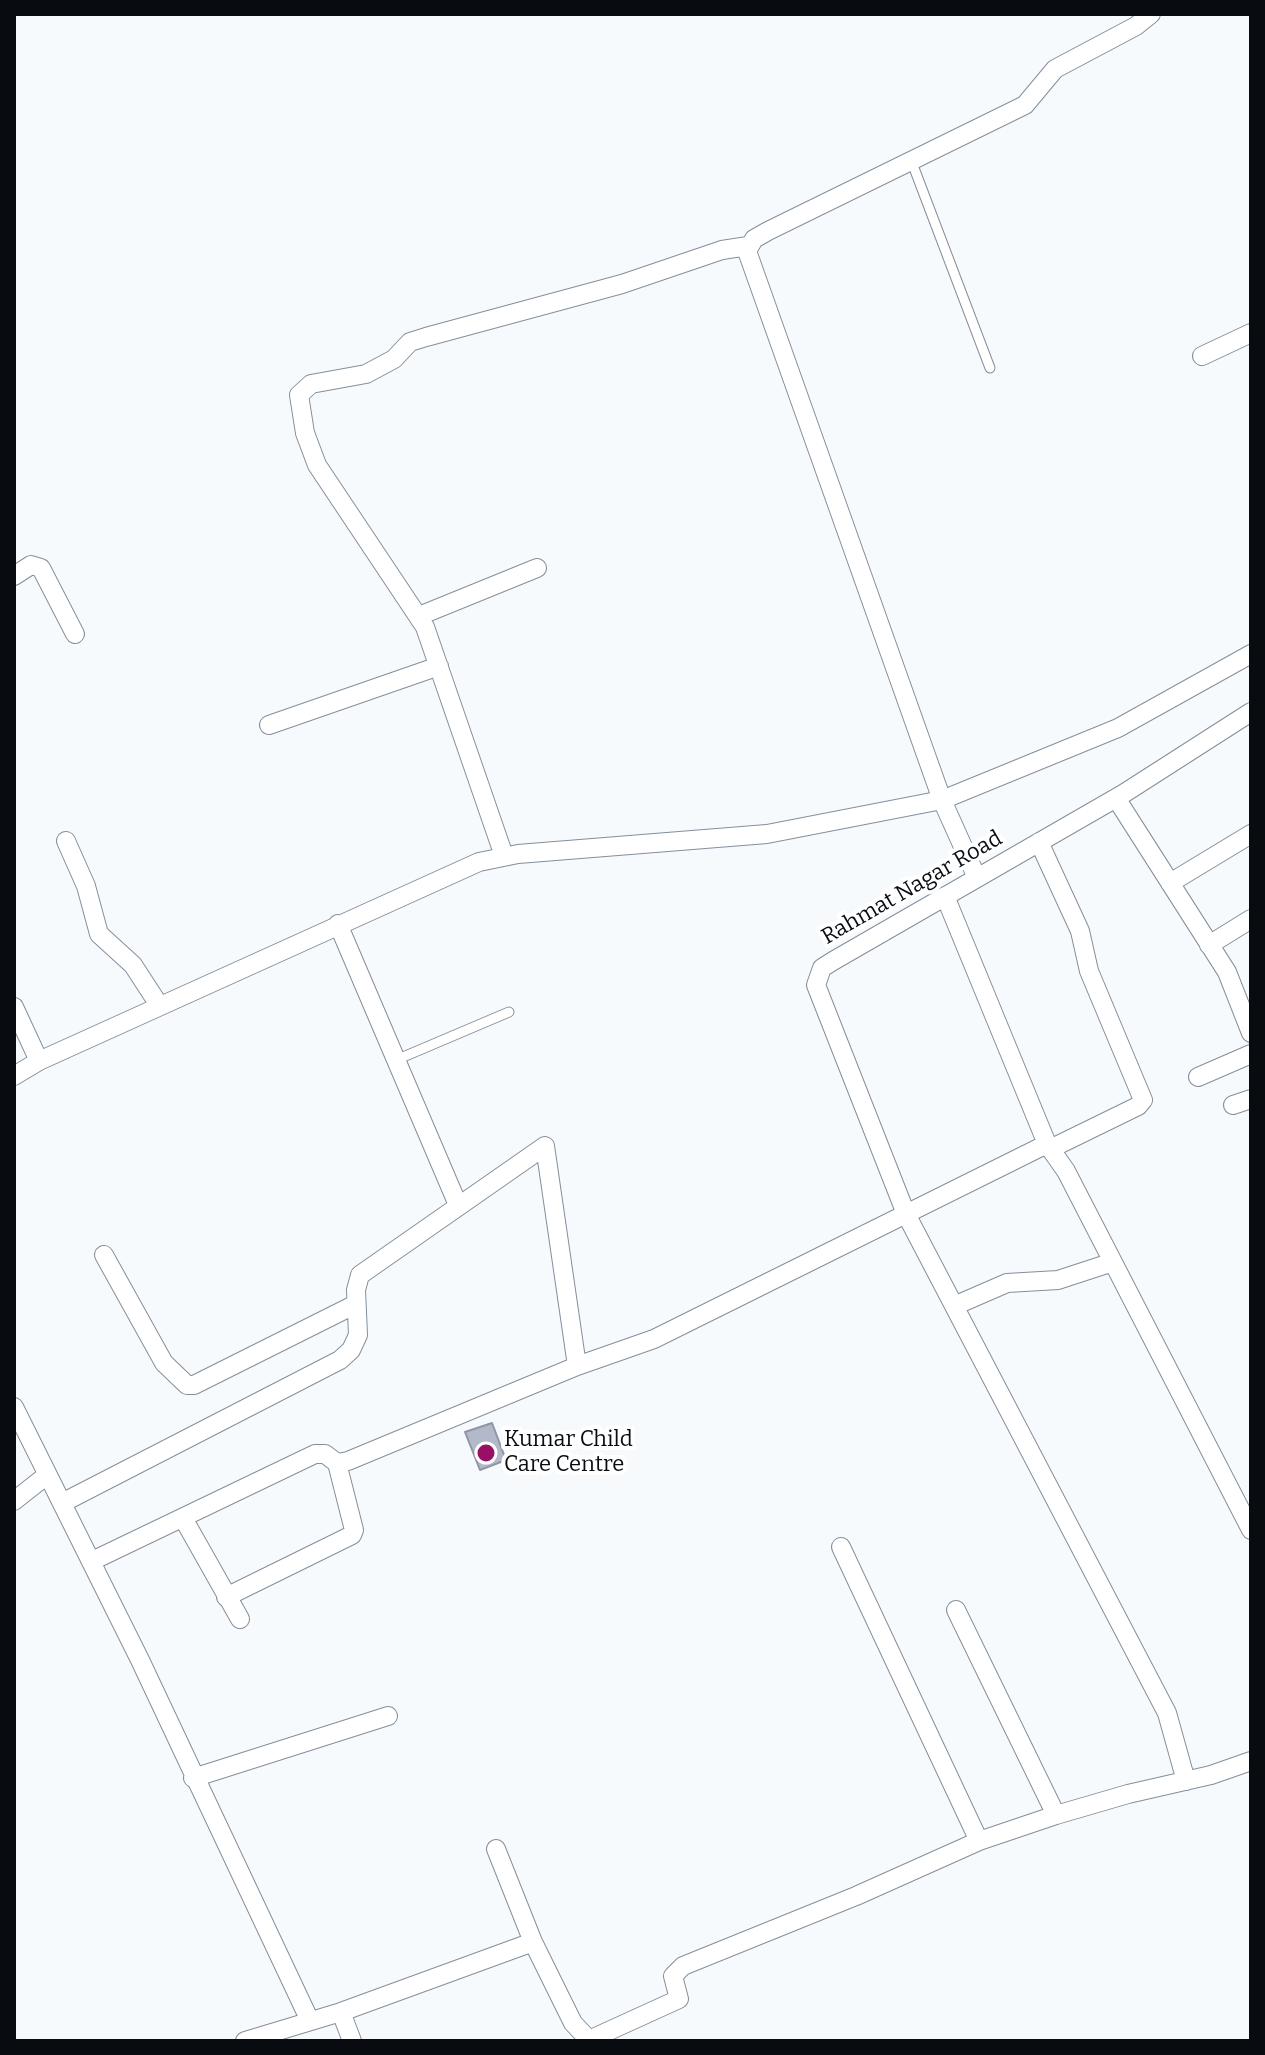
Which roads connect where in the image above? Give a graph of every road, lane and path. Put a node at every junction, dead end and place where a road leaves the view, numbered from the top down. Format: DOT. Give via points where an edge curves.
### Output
graph roads {
  1 [pos="1151,14"];
  2 [pos="911,160"];
  3 [pos="748,246"];
  4 [pos="1251,333"];
  5 [pos="1202,356"];
  6 [pos="990,368"];
  7 [pos="537,568"];
  8 [pos="14,576"];
  9 [pos="419,616"];
  10 [pos="75,634"];
  11 [pos="1251,654"];
  12 [pos="439,666"];
  13 [pos="1251,712"];
  14 [pos="269,725"];
  15 [pos="1116,798"];
  16 [pos="942,800"];
  17 [pos="1251,834"];
  18 [pos="66,841"];
  19 [pos="1039,842"];
  20 [pos="504,856"];
  21 [pos="977,878"];
  22 [pos="1170,883"];
  23 [pos="945,896"];
  24 [pos="1251,919"];
  25 [pos="338,924"];
  26 [pos="1209,945"];
  27 [pos="1251,975"];
  28 [pos="1232,983"];
  29 [pos="159,1005"];
  30 [pos="14,1007"];
  31 [pos="509,1012"];
  32 [pos="1251,1033"];
  33 [pos="1251,1054"];
  34 [pos="396,1060"];
  35 [pos="39,1061"];
  36 [pos="14,1076"];
  37 [pos="1198,1077"];
  38 [pos="1251,1099"];
  39 [pos="1233,1105"];
  40 [pos="1048,1146"];
  41 [pos="458,1205"];
  42 [pos="906,1214"];
  43 [pos="104,1255"];
  44 [pos="1113,1262"];
  45 [pos="356,1304"];
  46 [pos="954,1306"];
  47 [pos="577,1366"];
  48 [pos="14,1407"];
  49 [pos="337,1463"];
  50 [pos="47,1475"];
  51 [pos="14,1501"];
  52 [pos="62,1503"];
  53 [pos="183,1518"];
  54 [pos="1251,1530"];
  55 [pos="841,1547"];
  56 [pos="92,1561"];
  57 [pos="226,1597"];
  58 [pos="956,1610"];
  59 [pos="240,1619"];
  60 [pos="388,1716"];
  61 [pos="1251,1761"];
  62 [pos="193,1778"];
  63 [pos="1186,1781"];
  64 [pos="1056,1815"];
  65 [pos="979,1841"];
  66 [pos="496,1849"];
  67 [pos="533,1942"];
  68 [pos="341,2012"];
  69 [pos="310,2021"];
  70 [pos="269,2037"];
  71 [pos="245,2041"];
  72 [pos="352,2041"];
  1 -- 2 [label="street" via="1055,69 1025,105"];
  2 -- 3 [label="street"];
  2 -- 6 [label="lane"];
  3 -- 9 [label="street" via="410,342 366,374 303,388 298,401 317,465"];
  3 -- 16 [label="street"];
  4 -- 5 [label="street"];
  7 -- 9 [label="street"];
  8 -- 10 [label="street" via="31,565 41,568"];
  9 -- 12 [label="street"];
  11 -- 16 [label="street" via="1118,728"];
  12 -- 14 [label="street"];
  12 -- 20 [label="street"];
  13 -- 15 [label="street, Rahmat Nagar Road"];
  15 -- 19 [label="street, Rahmat Nagar Road"];
  15 -- 22 [label="street"];
  16 -- 20 [label="street" via="767,834"];
  16 -- 21 [label="street"];
  17 -- 22 [label="street"];
  18 -- 29 [label="street" via="99,934 133,965"];
  19 -- 21 [label="street, Rahmat Nagar Road"];
  19 -- 40 [label="street" via="1080,931 1089,971 1143,1100"];
  20 -- 25 [label="street"];
  21 -- 23 [label="street, Rahmat Nagar Road"];
  22 -- 26 [label="street"];
  23 -- 40 [label="street"];
  23 -- 42 [label="street, Rahmat Nagar Road" via="833,961 817,977 818,994"];
  24 -- 26 [label="street"];
  25 -- 29 [label="street"];
  25 -- 34 [label="street"];
  26 -- 28 [label="street"];
  27 -- 28 [label="street"];
  28 -- 32 [label="street"];
  29 -- 35 [label="street"];
  30 -- 35 [label="street"];
  31 -- 34 [label="lane"];
  33 -- 37 [label="street"];
  34 -- 41 [label="street"];
  35 -- 36 [label="street"];
  38 -- 39 [label="street"];
  40 -- 42 [label="street"];
  40 -- 44 [label="street"];
  41 -- 45 [label="street" via="365,1269 357,1282"];
  41 -- 47 [label="street" via="545,1146"];
  42 -- 46 [label="street"];
  42 -- 47 [label="street" via="654,1339"];
  43 -- 45 [label="street" via="164,1363 187,1385"];
  44 -- 46 [label="street" via="1058,1280 1007,1283"];
  44 -- 54 [label="street"];
  45 -- 52 [label="street" via="355,1342 340,1360"];
  46 -- 63 [label="street" via="1167,1713"];
  47 -- 49 [label="street"];
  48 -- 50 [label="street"];
  49 -- 53 [label="street" via="315,1454"];
  49 -- 57 [label="street" via="352,1535"];
  50 -- 51 [label="street"];
  50 -- 52 [label="street"];
  52 -- 56 [label="street"];
  53 -- 56 [label="street"];
  53 -- 57 [label="street"];
  55 -- 65 [label="street"];
  56 -- 62 [label="street"];
  57 -- 59 [label="street"];
  58 -- 64 [label="street"];
  60 -- 62 [label="street"];
  61 -- 63 [label="street"];
  62 -- 69 [label="street"];
  63 -- 64 [label="street"];
  64 -- 65 [label="street"];
  65 -- 67 [label="street" via="683,1966 673,1976 679,1999 597,2038 583,2037 573,2023"];
  66 -- 67 [label="street"];
  67 -- 68 [label="street"];
  68 -- 69 [label="street"];
  68 -- 72 [label="street"];
  69 -- 70 [label="street"];
  70 -- 71 [label="street"];
}
